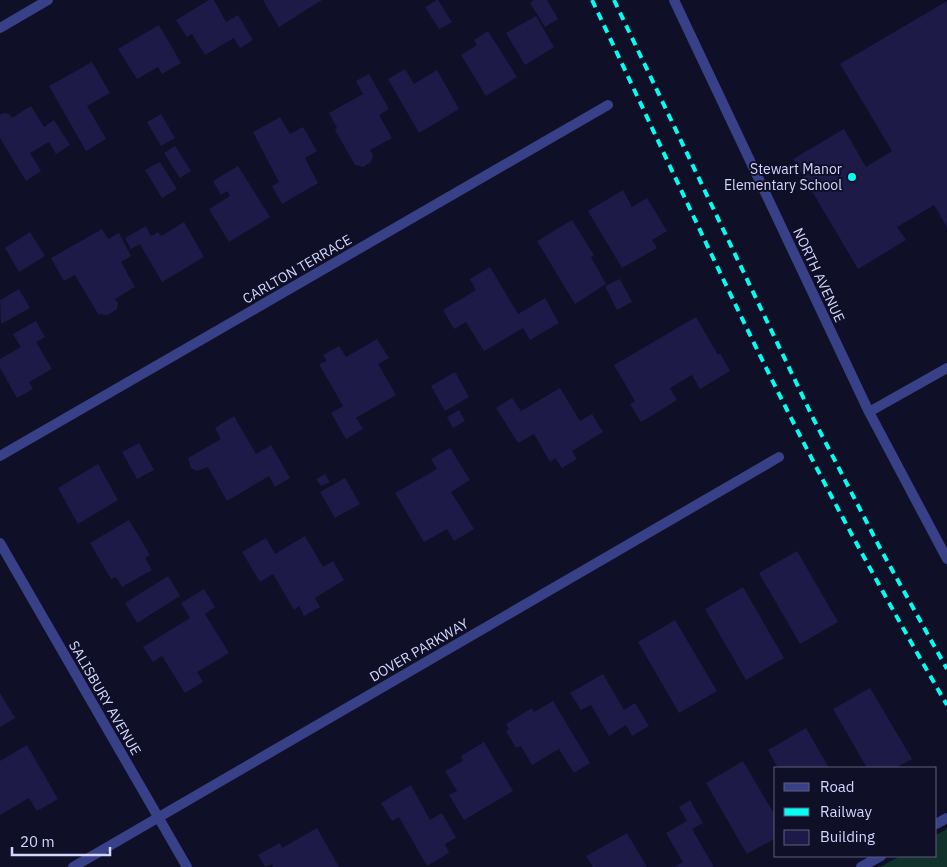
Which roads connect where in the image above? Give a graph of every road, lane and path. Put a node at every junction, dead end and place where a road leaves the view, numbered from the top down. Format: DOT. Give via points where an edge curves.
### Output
graph roads {
  1 [pos="48,0"];
  2 [pos="674,0"];
  3 [pos="0,28"];
  4 [pos="608,105"];
  5 [pos="947,368"];
  6 [pos="869,412"];
  7 [pos="0,456"];
  8 [pos="779,457"];
  9 [pos="0,543"];
  10 [pos="947,559"];
  11 [pos="158,818"];
  12 [pos="879,857"];
  13 [pos="73,867"];
  14 [pos="187,867"];
  15 [pos="861,867"];
  1 -- 3 [label="street"];
  2 -- 6 [label="street, NORTH AVENUE"];
  4 -- 7 [label="street, CARLTON TERRACE"];
  5 -- 6 [label="street"];
  6 -- 10 [label="street, NORTH AVENUE"];
  8 -- 11 [label="street, DOVER PARKWAY"];
  9 -- 11 [label="street, SALISBURY AVENUE"];
  11 -- 13 [label="street, DOVER PARKWAY"];
  11 -- 14 [label="street, SALISBURY AVENUE"];
  12 -- 15 [label="street"];
}
